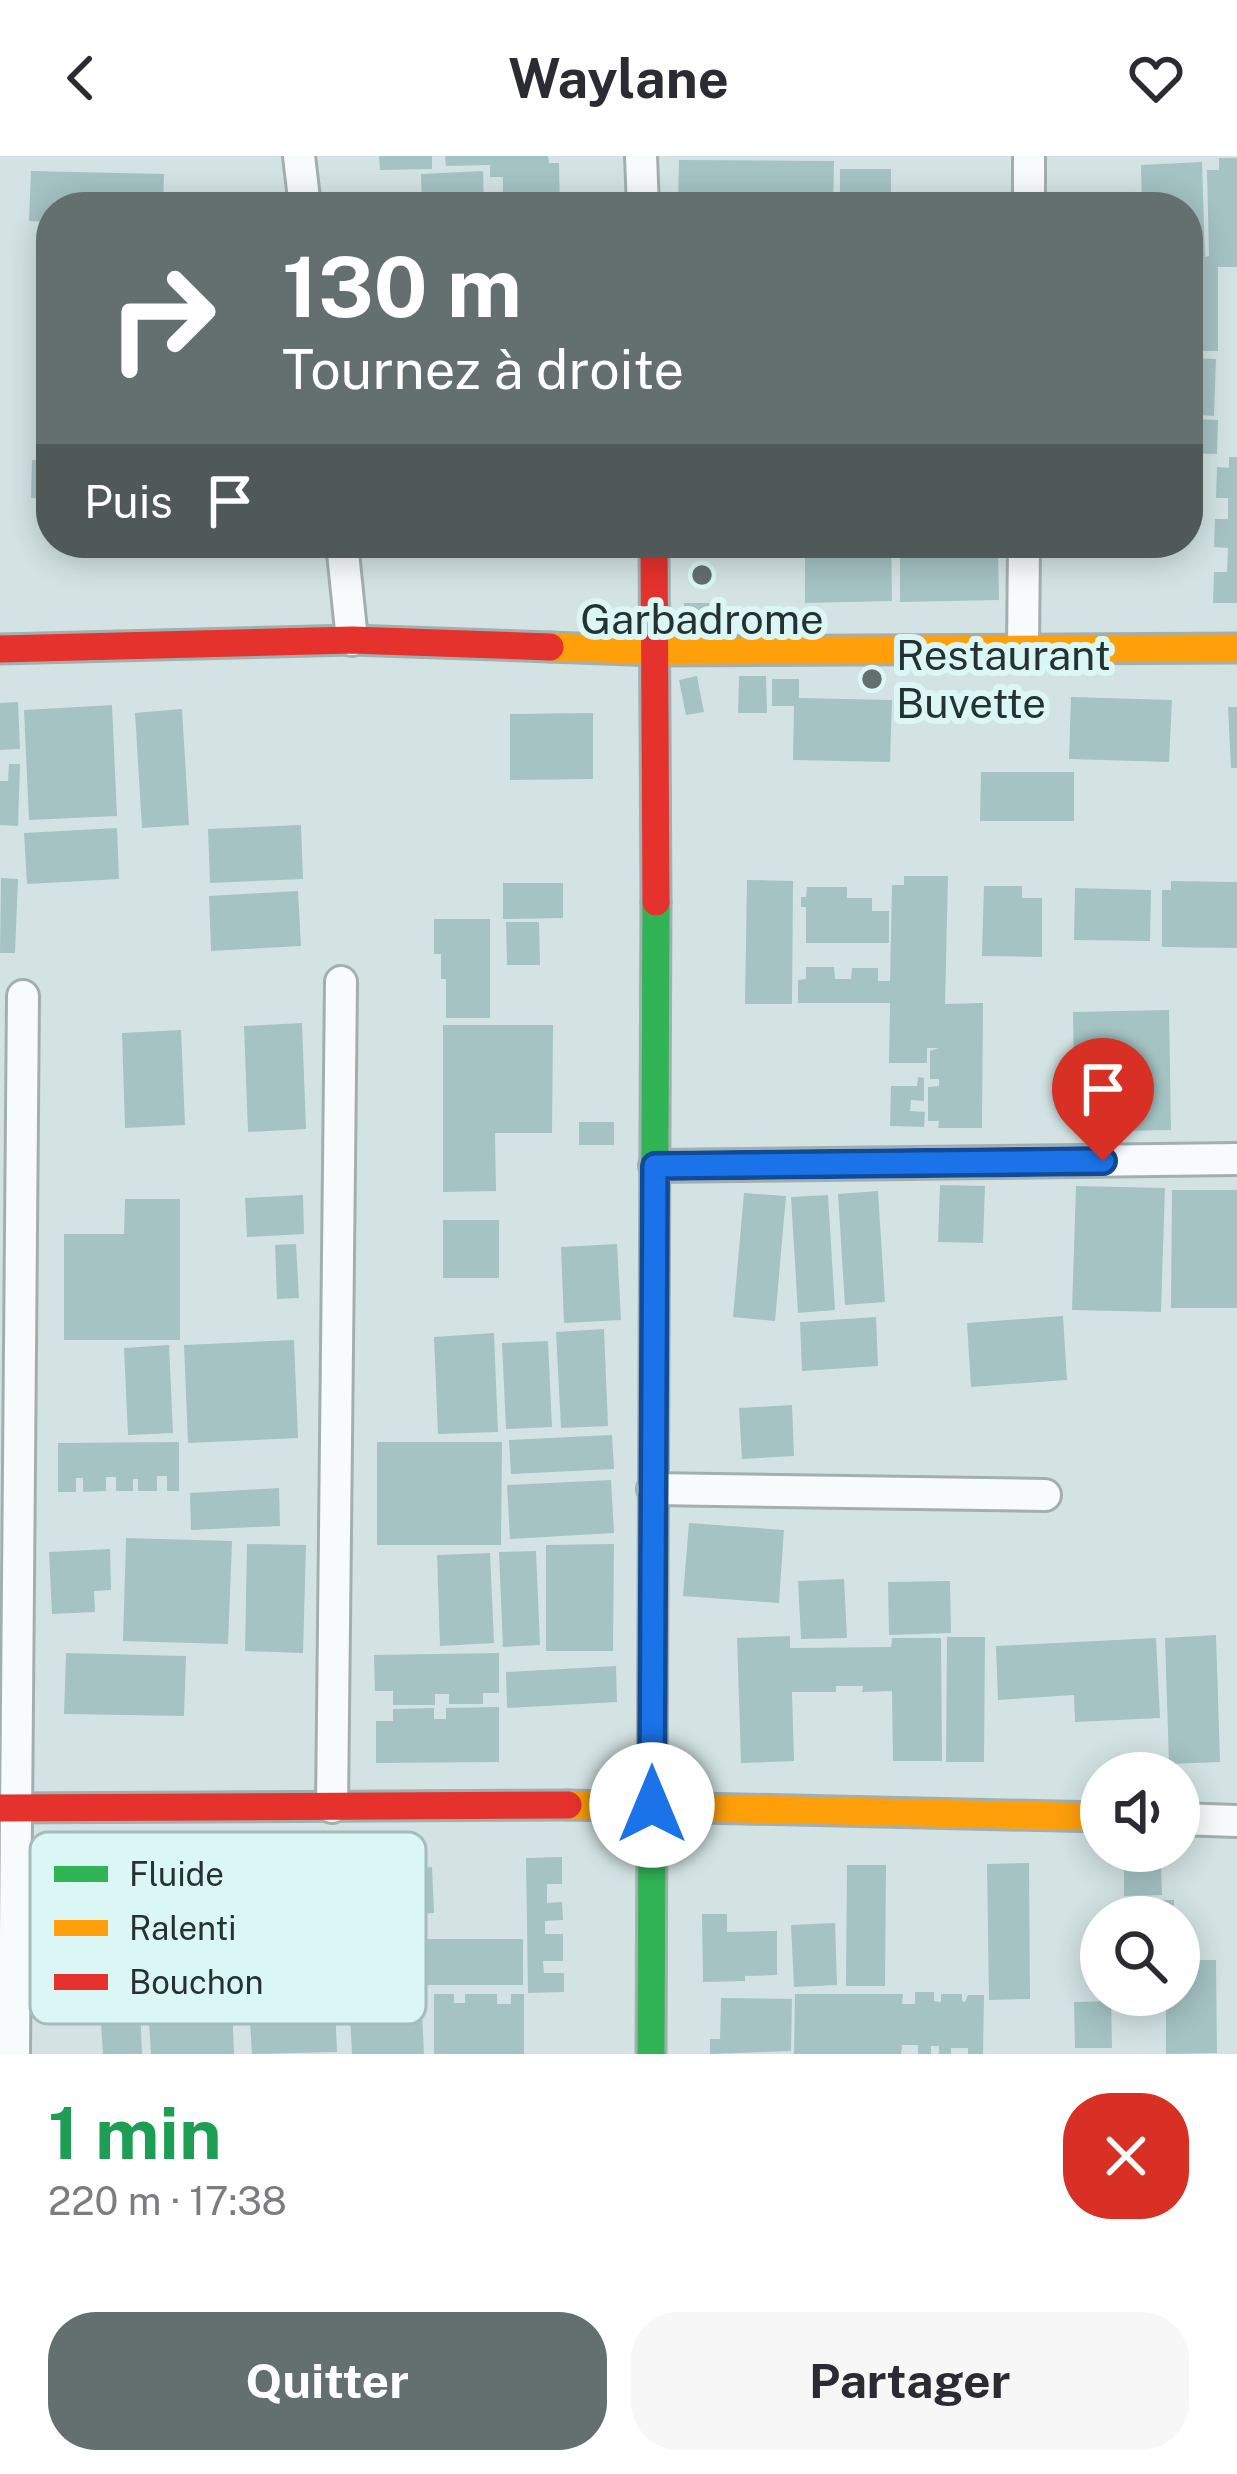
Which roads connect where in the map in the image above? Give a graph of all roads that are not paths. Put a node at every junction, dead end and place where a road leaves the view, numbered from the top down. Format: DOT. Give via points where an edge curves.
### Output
graph roads {
  1 [pos="299,156"];
  2 [pos="641,156"];
  3 [pos="1029,156"];
  4 [pos="303,192"];
  5 [pos="642,192"];
  6 [pos="1029,192"];
  7 [pos="343,558"];
  8 [pos="654,558"];
  9 [pos="1024,558"];
  10 [pos="352,640"];
  11 [pos="1237,648"];
  12 [pos="1023,649"];
  13 [pos="0,650"];
  14 [pos="657,651"];
  15 [pos="341,982"];
  16 [pos="23,996"];
  17 [pos="1237,1159"];
  18 [pos="655,1166"];
  19 [pos="653,1490"];
  20 [pos="1045,1496"];
  21 [pos="652,1805"];
  22 [pos="332,1807"];
  23 [pos="9,1808"];
  24 [pos="1080,1816"];
  25 [pos="1200,1820"];
  26 [pos="1237,1821"];
  27 [pos="14,2054"];
  28 [pos="651,2054"];
  1 -- 4 [label="street"];
  2 -- 5 [label="street"];
  3 -- 6 [label="street"];
  7 -- 10 [label="street"];
  8 -- 14 [label="street"];
  9 -- 12 [label="street"];
  10 -- 13 [label="street"];
  10 -- 14 [label="street"];
  11 -- 12 [label="street"];
  12 -- 14 [label="street"];
  14 -- 18 [label="street"];
  15 -- 22 [label="street"];
  16 -- 23 [label="street"];
  17 -- 18 [label="street"];
  18 -- 19 [label="street"];
  19 -- 20 [label="street"];
  19 -- 21 [label="street"];
  21 -- 22 [label="street"];
  21 -- 24 [label="street"];
  21 -- 28 [label="street"];
  22 -- 23 [label="street"];
  23 -- 27 [label="street"];
  25 -- 26 [label="street"];
}
